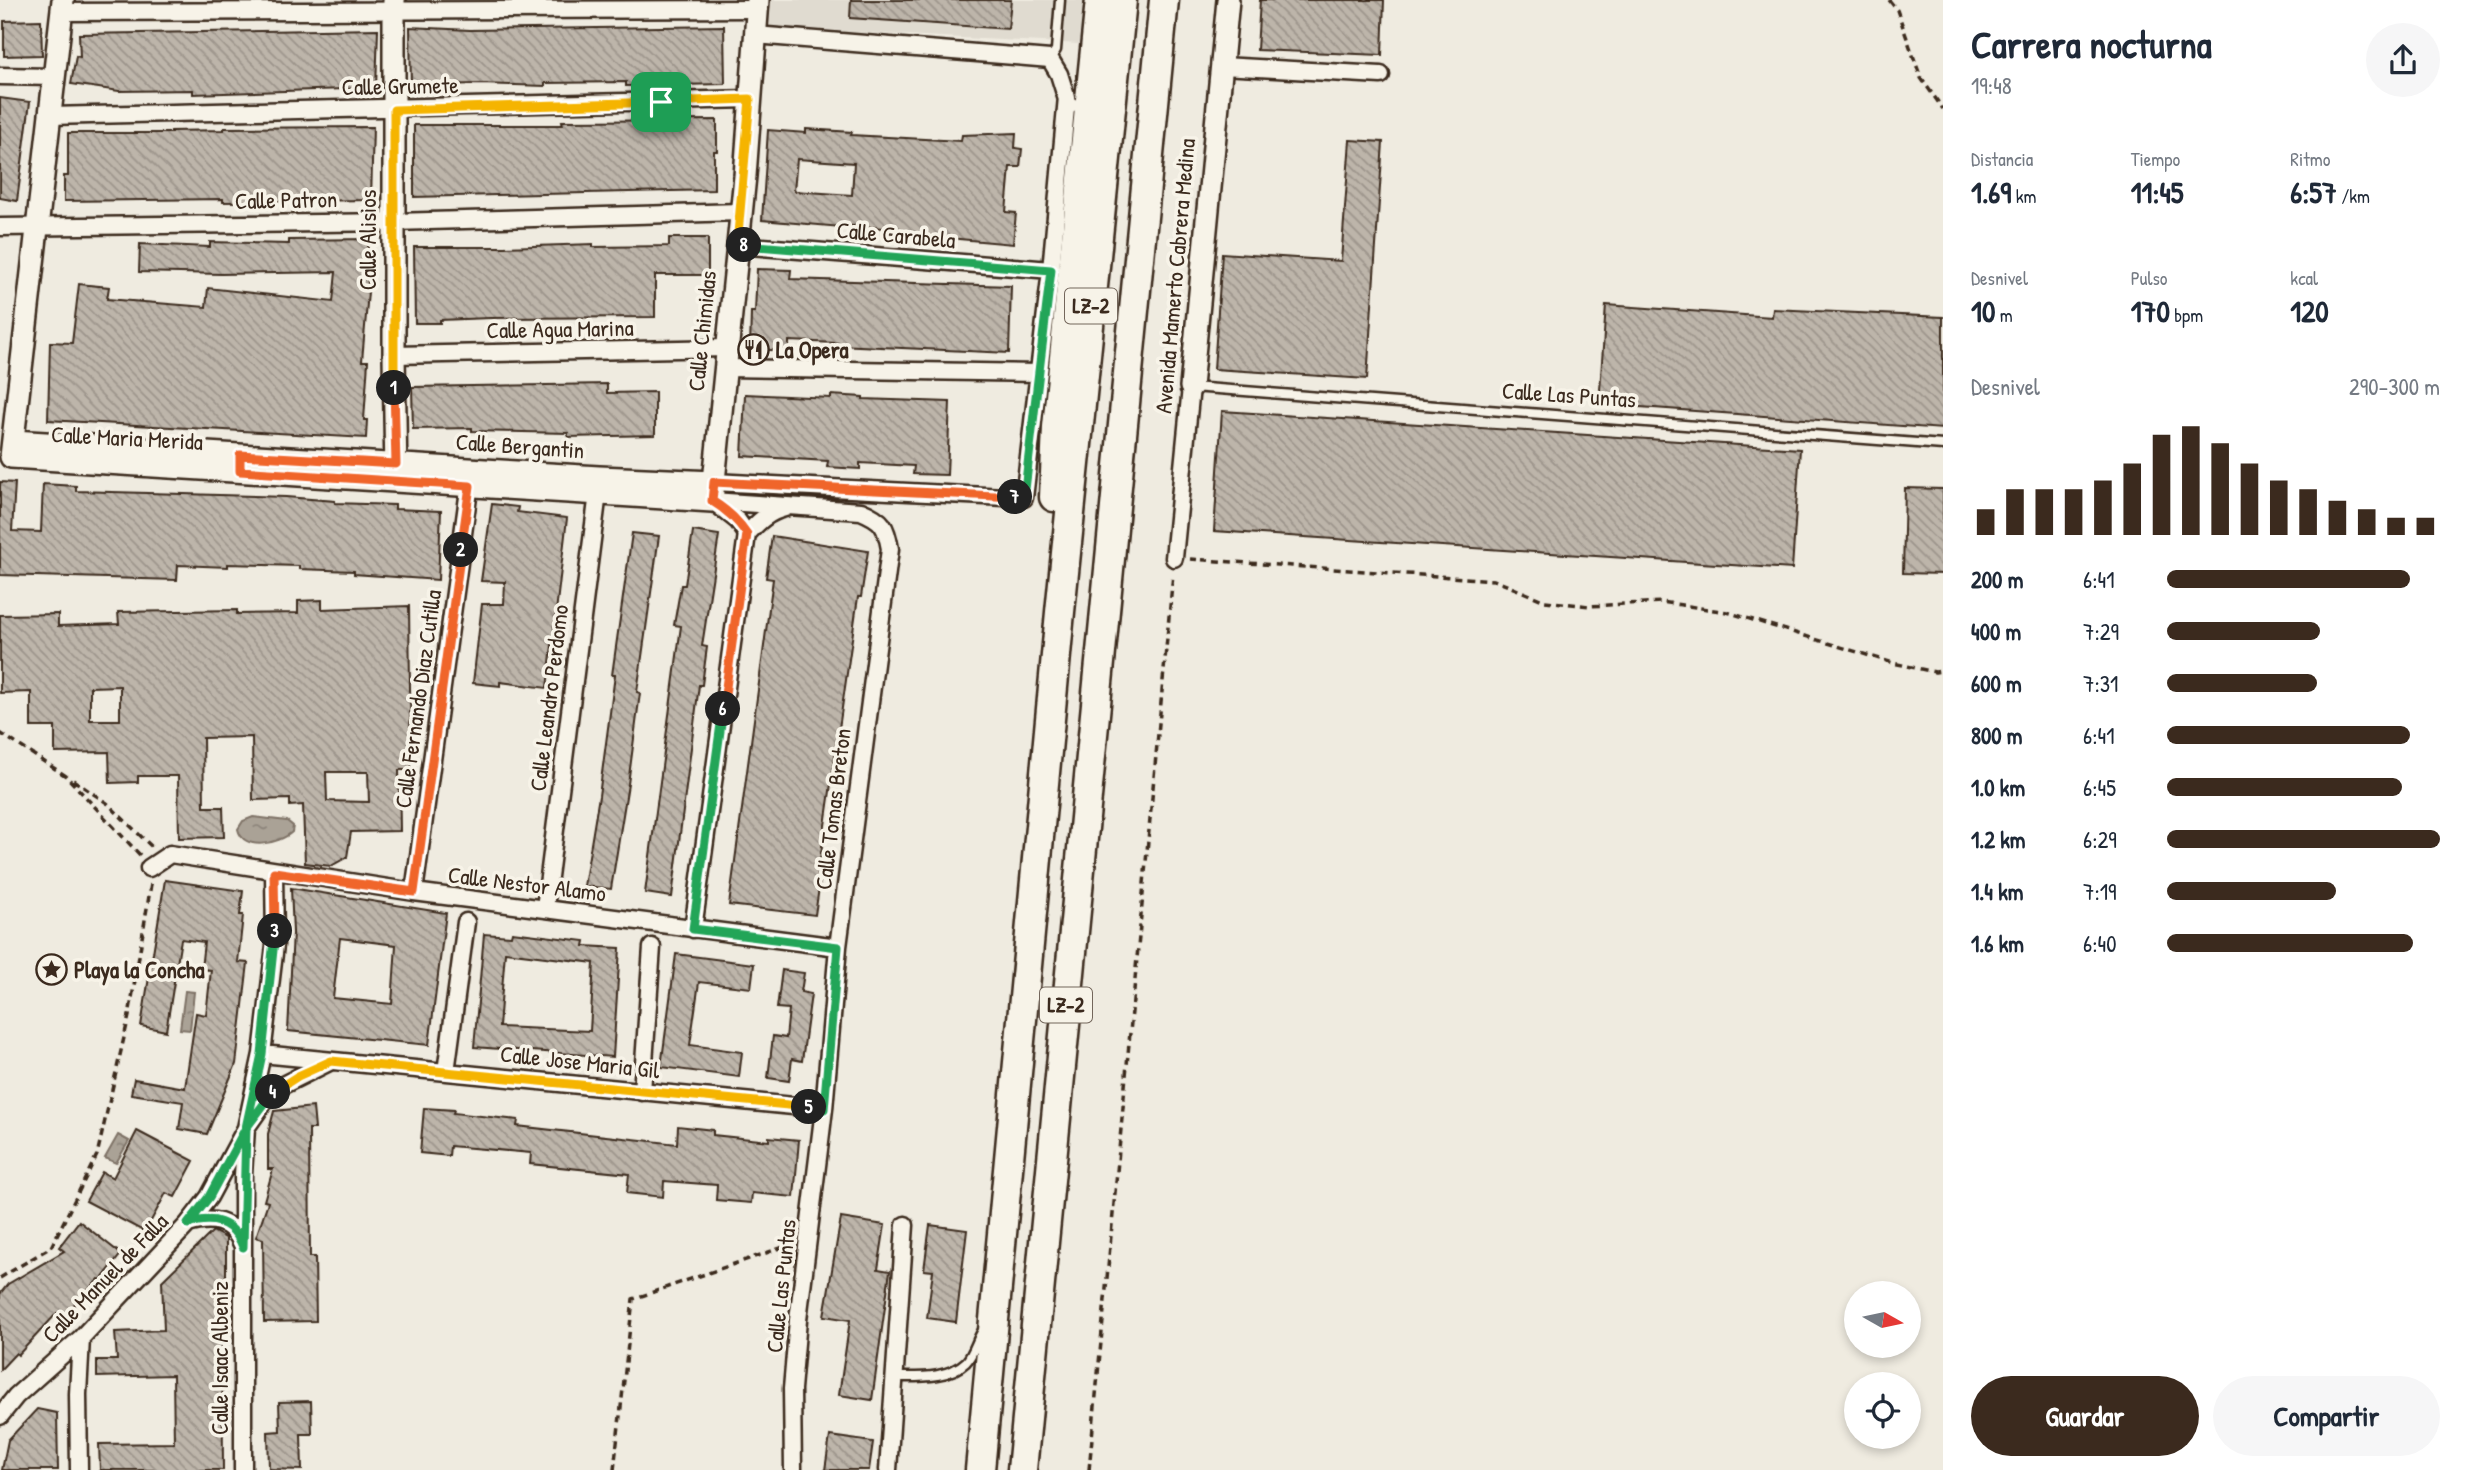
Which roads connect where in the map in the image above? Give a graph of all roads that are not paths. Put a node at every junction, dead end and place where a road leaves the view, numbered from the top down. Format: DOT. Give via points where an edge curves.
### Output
graph roads {
  1 [pos="1060,0"];
  2 [pos="1100,0"];
  3 [pos="1122,0"];
  4 [pos="1164,0"];
  5 [pos="1228,0"];
  6 [pos="758,4"];
  7 [pos="394,5"];
  8 [pos="62,6"];
  9 [pos="755,35"];
  10 [pos="1051,59"];
  11 [pos="1222,66"];
  12 [pos="1381,75"];
  13 [pos="0,76"];
  14 [pos="54,77"];
  15 [pos="1067,97"];
  16 [pos="750,99"];
  17 [pos="394,110"];
  18 [pos="50,116"];
  19 [pos="740,212"];
  20 [pos="394,222"];
  21 [pos="0,227"];
  22 [pos="38,227"];
  23 [pos="737,245"];
  24 [pos="1061,280"];
  25 [pos="394,355"];
  26 [pos="726,358"];
  27 [pos="1039,373"];
  28 [pos="1191,387"];
  29 [pos="1943,445"];
  30 [pos="8,452"];
  31 [pos="396,472"];
  32 [pos="471,477"];
  33 [pos="713,491"];
  34 [pos="598,494"];
  35 [pos="793,506"];
  36 [pos="747,534"];
  37 [pos="1174,558"];
  38 [pos="1060,612"];
  39 [pos="149,868"];
  40 [pos="274,872"];
  41 [pos="414,892"];
  42 [pos="545,908"];
  43 [pos="466,922"];
  44 [pos="693,929"];
  45 [pos="652,947"];
  46 [pos="838,947"];
  47 [pos="262,1054"];
  48 [pos="331,1061"];
  49 [pos="446,1072"];
  50 [pos="642,1091"];
  51 [pos="824,1109"];
  52 [pos="246,1128"];
  53 [pos="209,1197"];
  54 [pos="188,1224"];
  55 [pos="905,1225"];
  56 [pos="243,1247"];
  57 [pos="996,1300"];
  58 [pos="81,1338"];
  59 [pos="896,1377"];
  60 [pos="0,1416"];
  61 [pos="79,1470"];
  62 [pos="243,1470"];
  63 [pos="793,1470"];
  64 [pos="888,1470"];
  65 [pos="980,1470"];
  66 [pos="1021,1470"];
  1 -- 10 [label="lane" via="1056,51"];
  2 -- 24 [label="highway, LZ-2"];
  3 -- 38 [label="highway, LZ-2"];
  4 -- 66 [label="highway, LZ-2"];
  5 -- 11 [label="street, Avenida Mamerto Cabrera Medina"];
  6 -- 7 [label="street"];
  6 -- 9 [label="street, Calle Chimidas"];
  7 -- 8 [label="street"];
  7 -- 17 [label="street, Calle Alisios"];
  8 -- 14 [label="street"];
  9 -- 10 [label="street"];
  9 -- 16 [label="street, Calle Chimidas"];
  10 -- 15 [label="street"];
  11 -- 12 [label="street"];
  11 -- 28 [label="street, Avenida Mamerto Cabrera Medina"];
  13 -- 14 [label="street"];
  14 -- 18 [label="street"];
  15 -- 24 [label="street"];
  15 -- 24 [label="street" via="1074,127 1074,175"];
  16 -- 17 [label="street, Calle Grumete"];
  16 -- 19 [label="street, Calle Chimidas"];
  17 -- 18 [label="street, Calle Grumete"];
  17 -- 20 [label="street, Calle Alisios"];
  18 -- 22 [label="street"];
  19 -- 20 [label="street, Calle Patron"];
  19 -- 23 [label="street, Calle Chimidas"];
  20 -- 22 [label="street, Calle Patron"];
  20 -- 25 [label="street, Calle Alisios"];
  21 -- 22 [label="street, Calle Patron"];
  22 -- 30 [label="street"];
  23 -- 24 [label="street, Calle Carabela"];
  23 -- 26 [label="street, Calle Chimidas"];
  24 -- 27 [label="street"];
  24 -- 38 [label="highway, LZ-2" via="1053,535"];
  25 -- 26 [label="street, Calle Agua Marina"];
  25 -- 31 [label="street, Calle Alisios"];
  26 -- 27 [label="street, Calle Agua Marina"];
  26 -- 33 [label="street, Calle Chimidas"];
  27 -- 33 [label="street, Calle Bergantin" via="1024,498"];
  28 -- 29 [label="lane, Calle Las Puntas"];
  28 -- 37 [label="street, Avenida Mamerto Cabrera Medina"];
  30 -- 31 [label="street, Calle Bergantin"];
  31 -- 32 [label="street, Calle Bergantin"];
  32 -- 33 [label="street, Calle Bergantin"];
  32 -- 34 [label="street"];
  32 -- 41 [label="street, Calle Fernando Diaz Cutilla"];
  33 -- 34 [label="street"];
  33 -- 35 [label="street"];
  33 -- 36 [label="street"];
  34 -- 42 [label="street, Calle Leandro Perdomo"];
  35 -- 36 [label="street" via="760,520"];
  35 -- 46 [label="street, Calle Tomas Breton" via="861,512 878,518 887,531 890,548"];
  36 -- 44 [label="street"];
  38 -- 57 [label="highway, LZ-2"];
  39 -- 40 [label="street, Calle Nestor Alamo" via="170,854"];
  40 -- 41 [label="street, Calle Nestor Alamo"];
  40 -- 47 [label="street, Calle Isaac Albeniz" via="275,945"];
  41 -- 42 [label="street, Calle Nestor Alamo"];
  42 -- 44 [label="street, Calle Nestor Alamo"];
  43 -- 49 [label="street"];
  44 -- 46 [label="street, Calle Nestor Alamo"];
  45 -- 50 [label="street"];
  46 -- 51 [label="street, Calle Tomas Breton"];
  47 -- 48 [label="street, Calle Jose Maria Gil"];
  47 -- 52 [label="street, Calle Isaac Albeniz"];
  48 -- 49 [label="street, Calle Jose Maria Gil"];
  48 -- 52 [label="street" via="277,1088"];
  49 -- 50 [label="street, Calle Jose Maria Gil"];
  50 -- 51 [label="street, Calle Jose Maria Gil"];
  51 -- 63 [label="street, Calle Las Puntas" via="792,1390"];
  52 -- 53 [label="street, Calle Isaac Albeniz"];
  52 -- 56 [label="street, Calle Isaac Albeniz"];
  53 -- 54 [label="street, Calle Manuel de Falla"];
  54 -- 56 [label="street" via="206,1219 221,1223 236,1233"];
  54 -- 58 [label="street, Calle Manuel de Falla"];
  55 -- 59 [label="street"];
  56 -- 62 [label="street, Calle Isaac Albeniz"];
  57 -- 59 [label="lane" via="967,1361 938,1376"];
  57 -- 65 [label="highway, LZ-2"];
  58 -- 60 [label="street, Calle Manuel de Falla"];
  58 -- 61 [label="street"];
  59 -- 64 [label="street"];
}
